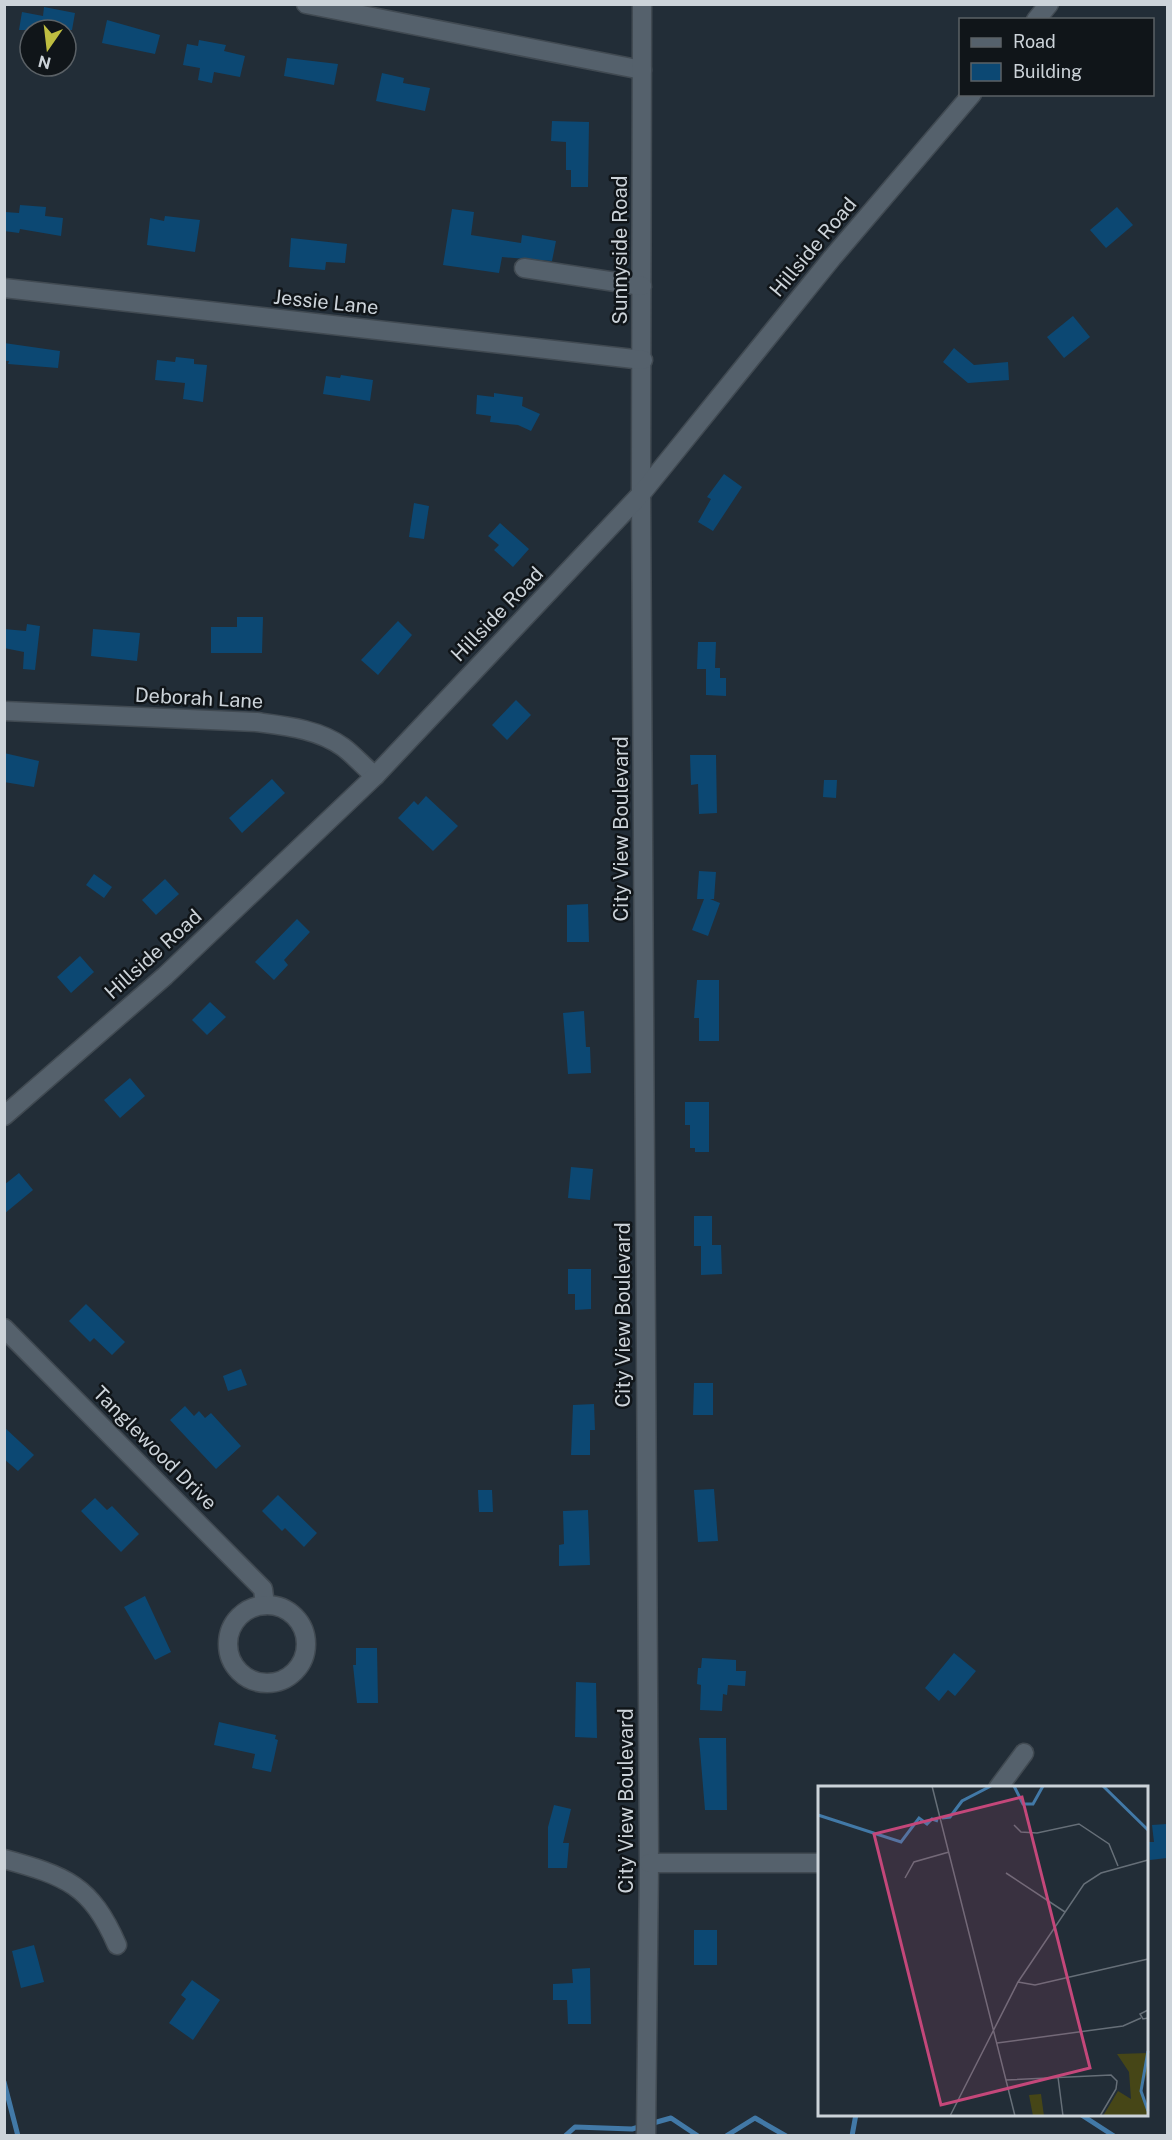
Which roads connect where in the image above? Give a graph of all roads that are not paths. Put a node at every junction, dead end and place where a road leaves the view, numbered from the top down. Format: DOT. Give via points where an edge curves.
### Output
graph roads {
  1 [pos="306,4"];
  2 [pos="642,4"];
  3 [pos="1048,4"];
  4 [pos="1038,18"];
  5 [pos="642,70"];
  6 [pos="970,96"];
  7 [pos="524,268"];
  8 [pos="642,286"];
  9 [pos="4,288"];
  10 [pos="643,360"];
  11 [pos="641,494"];
  12 [pos="4,711"];
  13 [pos="375,776"];
  14 [pos="4,1116"];
  15 [pos="4,1328"];
  16 [pos="265,1605"];
  17 [pos="1024,1753"];
  18 [pos="999,1786"];
  19 [pos="4,1859"];
  20 [pos="649,1863"];
  21 [pos="818,1863"];
  22 [pos="117,1945"];
  23 [pos="646,2136"];
  1 -- 5 [label="street"];
  2 -- 5 [label="street, Sunnyside Road"];
  3 -- 4 [label="street"];
  5 -- 8 [label="street, Sunnyside Road"];
  6 -- 11 [label="street, Hillside Road" via="832,258"];
  7 -- 8 [label="street"];
  8 -- 10 [label="street, Sunnyside Road"];
  9 -- 10 [label="street, Jessie Lane"];
  10 -- 11 [label="street, Sunnyside Road"];
  11 -- 13 [label="street, Hillside Road"];
  11 -- 20 [label="street, City View Boulevard"];
  12 -- 13 [label="street, Deborah Lane" via="256,722 306,730 343,747"];
  13 -- 14 [label="street, Hillside Road" via="165,976"];
  15 -- 16 [label="street, Tanglewood Drive" via="263,1589"];
  16 -- 16 [label="street" via="252,1608 237,1620 229,1637 233,1663 252,1680 265,1683 283,1679 298,1668 306,1644 298,1620 289,1612"];
  17 -- 18 [label="street"];
  19 -- 22 [label="street" via="59,1878 84,1892 105,1916"];
  20 -- 21 [label="street"];
  20 -- 23 [label="street, City View Boulevard"];
}
